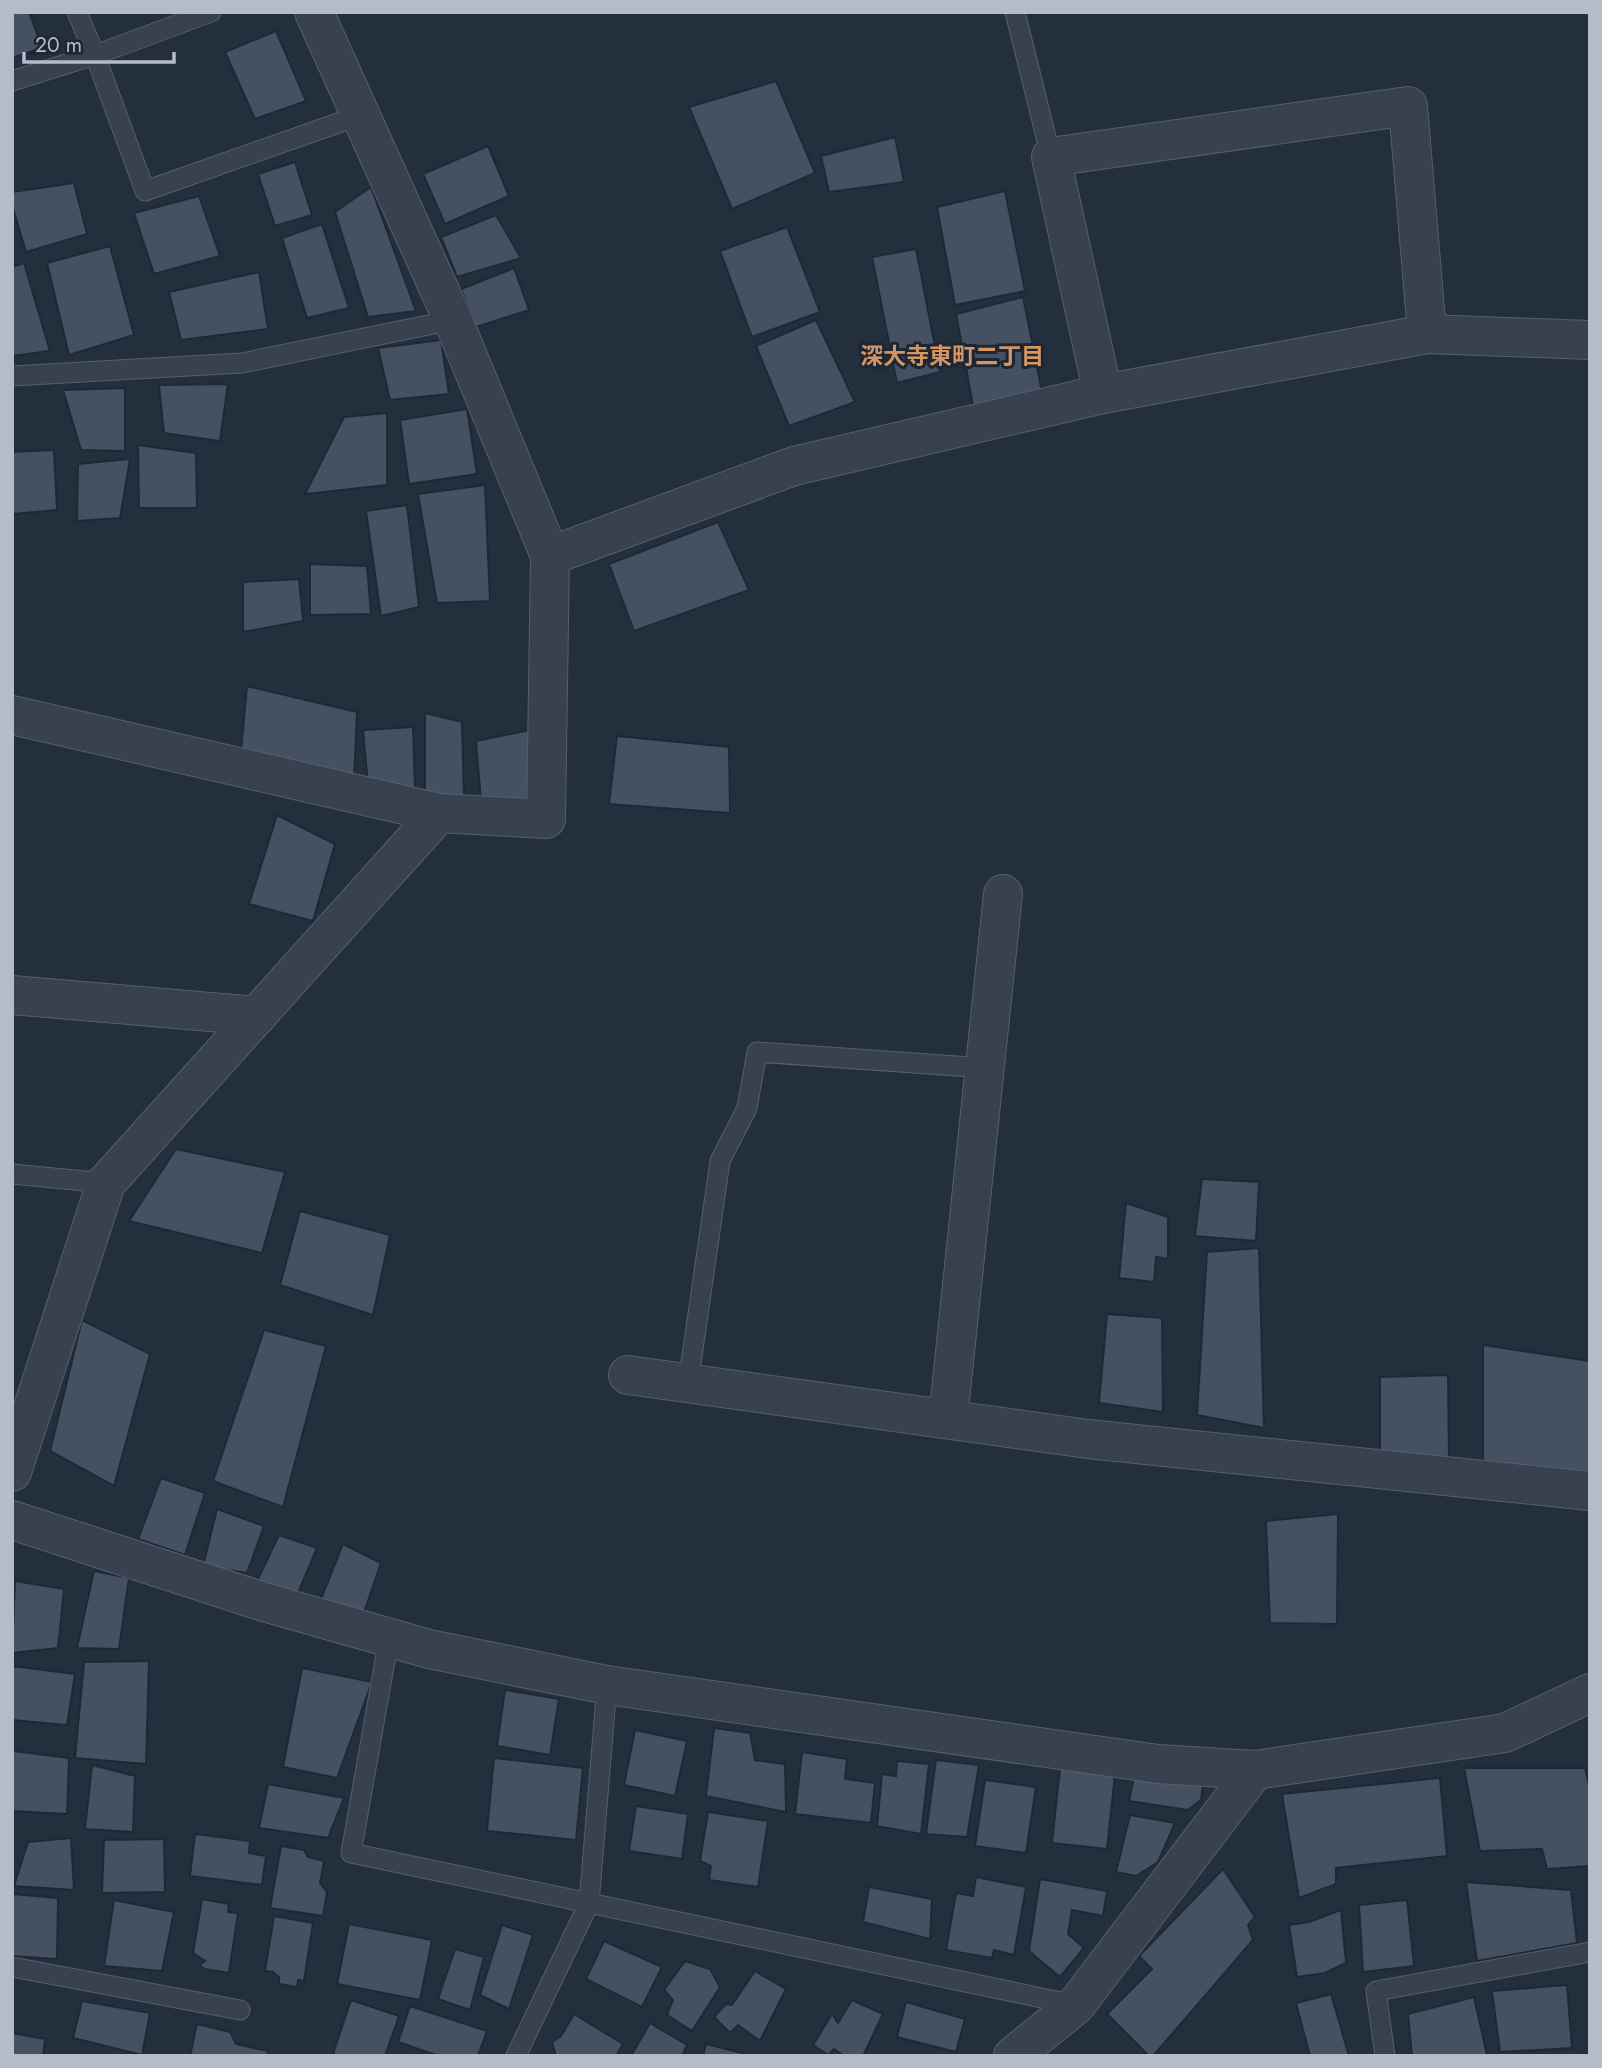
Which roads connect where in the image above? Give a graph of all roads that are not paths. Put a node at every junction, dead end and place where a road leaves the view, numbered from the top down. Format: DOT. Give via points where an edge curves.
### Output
graph roads {
  1 [pos="76,12"];
  2 [pos="211,12"];
  3 [pos="314,12"];
  4 [pos="1015,12"];
  5 [pos="95,55"];
  6 [pos="12,81"];
  7 [pos="360,115"];
  8 [pos="1051,157"];
  9 [pos="453,320"];
  10 [pos="1427,334"];
  11 [pos="1590,340"];
  12 [pos="12,376"];
  13 [pos="1103,394"];
  14 [pos="550,556"];
  15 [pos="12,715"];
  16 [pos="439,813"];
  17 [pos="1003,894"];
  18 [pos="12,995"];
  19 [pos="257,1016"];
  20 [pos="985,1068"];
  21 [pos="12,1174"];
  22 [pos="106,1183"];
  23 [pos="628,1375"];
  24 [pos="688,1384"];
  25 [pos="948,1419"];
  26 [pos="12,1472"];
  27 [pos="1590,1491"];
  28 [pos="12,1520"];
  29 [pos="390,1638"];
  30 [pos="607,1685"];
  31 [pos="1590,1693"];
  32 [pos="1255,1770"];
  33 [pos="589,1903"];
  34 [pos="1590,1952"];
  35 [pos="12,1966"];
  36 [pos="1076,2005"];
  37 [pos="240,2010"];
  38 [pos="516,2056"];
  39 [pos="1013,2056"];
  40 [pos="1385,2056"];
  1 -- 5 [label="lane"];
  2 -- 5 [label="lane"];
  3 -- 7 [label="street"];
  4 -- 8 [label="lane"];
  5 -- 6 [label="lane"];
  5 -- 7 [label="lane" via="145,191"];
  7 -- 9 [label="street"];
  8 -- 10 [label="street" via="1408,106"];
  8 -- 13 [label="street"];
  9 -- 12 [label="lane" via="242,363"];
  9 -- 14 [label="street"];
  10 -- 11 [label="street"];
  10 -- 13 [label="street"];
  13 -- 14 [label="street" via="794,466"];
  14 -- 16 [label="street" via="546,819"];
  15 -- 16 [label="street"];
  16 -- 19 [label="street"];
  17 -- 20 [label="street"];
  18 -- 19 [label="street"];
  19 -- 22 [label="street"];
  20 -- 24 [label="lane" via="757,1052 747,1108 720,1161"];
  20 -- 25 [label="street"];
  21 -- 22 [label="lane"];
  22 -- 26 [label="street"];
  23 -- 24 [label="street"];
  24 -- 25 [label="street"];
  25 -- 27 [label="street" via="1088,1439"];
  28 -- 29 [label="street"];
  29 -- 30 [label="street"];
  29 -- 33 [label="lane" via="351,1853"];
  30 -- 32 [label="street" via="1158,1764"];
  30 -- 33 [label="lane"];
  31 -- 32 [label="street" via="1506,1733"];
  32 -- 36 [label="street"];
  33 -- 36 [label="lane"];
  33 -- 38 [label="lane"];
  34 -- 40 [label="lane" via="1376,1991"];
  35 -- 37 [label="lane"];
  36 -- 39 [label="street"];
}
